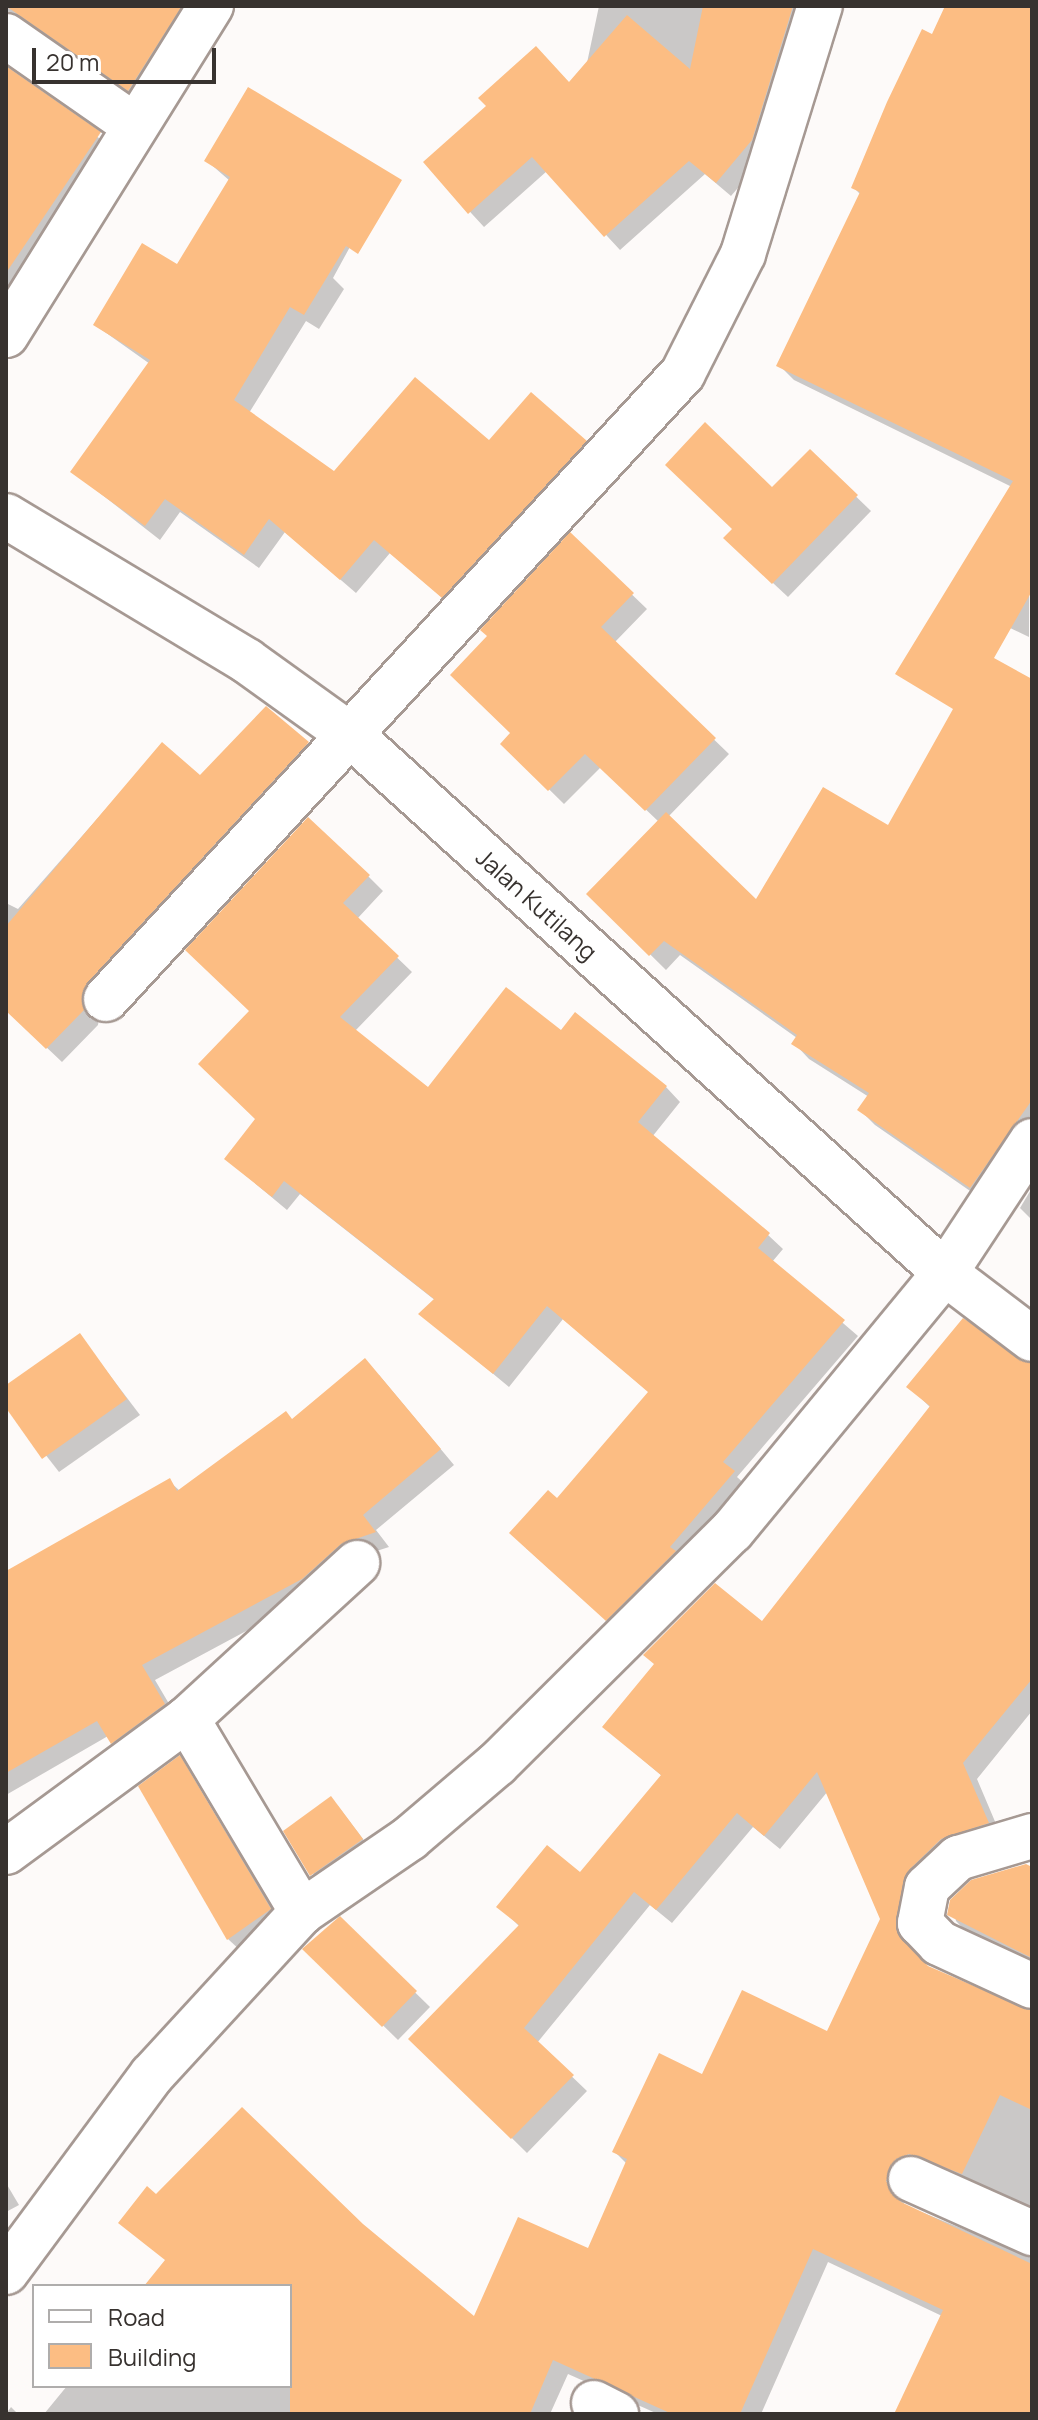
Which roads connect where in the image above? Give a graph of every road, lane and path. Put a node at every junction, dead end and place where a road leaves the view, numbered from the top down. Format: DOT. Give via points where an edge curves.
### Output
graph roads {
  1 [pos="211,6"];
  2 [pos="820,6"];
  3 [pos="6,36"];
  4 [pos="135,126"];
  5 [pos="6,335"];
  6 [pos="6,516"];
  7 [pos="354,738"];
  8 [pos="106,999"];
  9 [pos="1032,1141"];
  10 [pos="945,1273"];
  11 [pos="1032,1339"];
  12 [pos="357,1563"];
  13 [pos="187,1719"];
  14 [pos="1032,1836"];
  15 [pos="6,1852"];
  16 [pos="302,1912"];
  17 [pos="1032,1986"];
  18 [pos="911,2179"];
  19 [pos="1032,2233"];
  20 [pos="6,2272"];
  1 -- 4 [label="street"];
  2 -- 7 [label="street" via="743,254 683,373"];
  3 -- 4 [label="street"];
  4 -- 5 [label="street"];
  6 -- 7 [label="street, Jalan Kutilang" via="247,661"];
  7 -- 8 [label="street"];
  7 -- 10 [label="street, Jalan Kutilang"];
  9 -- 10 [label="street"];
  10 -- 11 [label="street, Jalan Kutilang"];
  10 -- 16 [label="street" via="732,1531 626,1639 486,1773"];
  12 -- 13 [label="street"];
  13 -- 15 [label="street"];
  13 -- 16 [label="street"];
  14 -- 17 [label="street" via="958,1858 927,1887 920,1923 939,1943"];
  16 -- 20 [label="street" via="152,2075"];
  18 -- 19 [label="street"];
}
